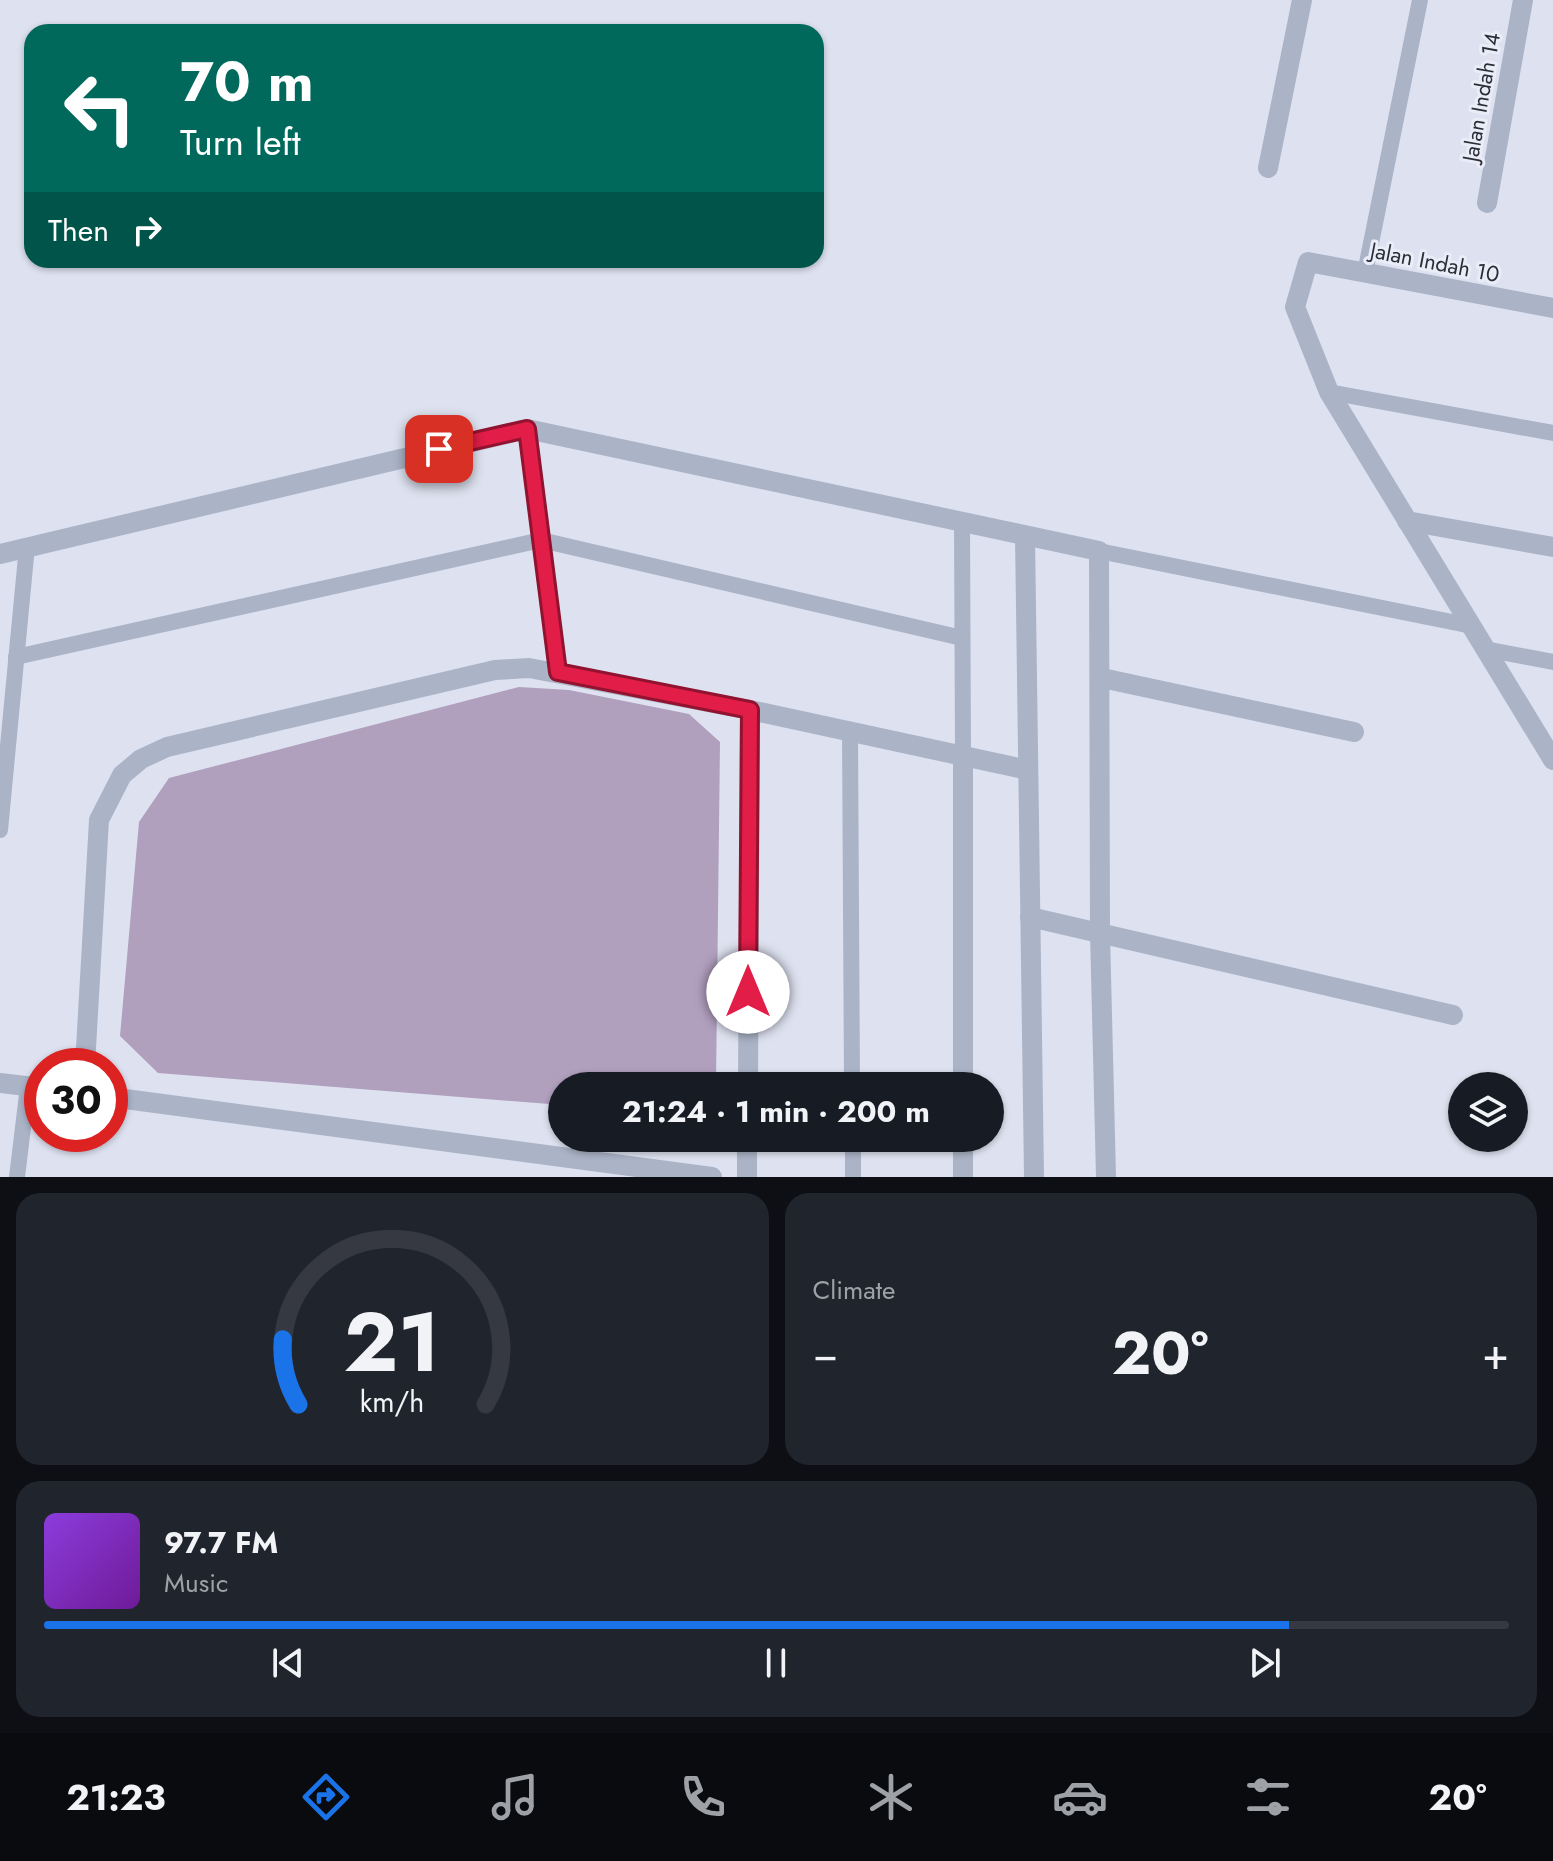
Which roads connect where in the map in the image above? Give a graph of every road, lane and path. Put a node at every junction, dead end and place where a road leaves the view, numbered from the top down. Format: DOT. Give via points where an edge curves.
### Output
graph roads {
  1 [pos="1302,0"];
  2 [pos="1420,0"];
  3 [pos="1523,0"];
  4 [pos="1268,168"];
  5 [pos="1487,203"];
  6 [pos="1365,273"];
  7 [pos="1553,308"];
  8 [pos="1329,392"];
  9 [pos="527,429"];
  10 [pos="1553,433"];
  11 [pos="1407,521"];
  12 [pos="962,522"];
  13 [pos="1025,536"];
  14 [pos="541,540"];
  15 [pos="27,546"];
  16 [pos="1553,547"];
  17 [pos="1099,551"];
  18 [pos="0,554"];
  19 [pos="1472,626"];
  20 [pos="962,638"];
  21 [pos="1485,649"];
  22 [pos="16,657"];
  23 [pos="1553,662"];
  24 [pos="558,672"];
  25 [pos="1102,678"];
  26 [pos="750,710"];
  27 [pos="850,731"];
  28 [pos="1354,732"];
  29 [pos="963,754"];
  30 [pos="1553,760"];
  31 [pos="1028,770"];
  32 [pos="0,830"];
  33 [pos="1030,917"];
  34 [pos="1100,933"];
  35 [pos="1453,1015"];
  36 [pos="86,1048"];
  37 [pos="748,1072"];
  38 [pos="852,1072"];
  39 [pos="963,1072"];
  40 [pos="0,1083"];
  41 [pos="24,1086"];
  42 [pos="128,1100"];
  43 [pos="24,1142"];
  44 [pos="747,1152"];
  45 [pos="853,1152"];
  46 [pos="963,1152"];
  47 [pos="601,1170"];
  48 [pos="17,1177"];
  49 [pos="712,1177"];
  50 [pos="747,1177"];
  51 [pos="853,1177"];
  52 [pos="963,1177"];
  53 [pos="1034,1177"];
  54 [pos="1106,1177"];
  1 -- 4 [label="street"];
  2 -- 6 [label="lane"];
  3 -- 5 [label="street, Jalan Indah 14"];
  6 -- 7 [label="street, Jalan Indah 10"];
  6 -- 8 [label="street, Jalan Indah 10" via="1308,262 1295,307"];
  8 -- 10 [label="lane"];
  8 -- 11 [label="street"];
  9 -- 12 [label="street"];
  9 -- 14 [label="lane"];
  9 -- 15 [label="street"];
  11 -- 16 [label="street"];
  11 -- 19 [label="street"];
  12 -- 13 [label="street"];
  12 -- 20 [label="lane"];
  13 -- 17 [label="street"];
  13 -- 31 [label="street"];
  14 -- 20 [label="lane"];
  14 -- 22 [label="lane"];
  14 -- 24 [label="lane"];
  15 -- 18 [label="street"];
  15 -- 22 [label="lane"];
  17 -- 19 [label="lane"];
  17 -- 25 [label="street"];
  19 -- 21 [label="street"];
  20 -- 29 [label="lane"];
  21 -- 23 [label="lane"];
  21 -- 30 [label="street"];
  22 -- 32 [label="lane"];
  24 -- 26 [label="street"];
  24 -- 36 [label="street" via="495,670 167,747 141,759 122,775 99,820"];
  25 -- 28 [label="street"];
  25 -- 34 [label="street"];
  26 -- 27 [label="street"];
  26 -- 37 [label="street"];
  27 -- 29 [label="street"];
  27 -- 38 [label="lane"];
  29 -- 31 [label="street"];
  29 -- 39 [label="street"];
  31 -- 33 [label="street"];
  33 -- 34 [label="street"];
  33 -- 53 [label="street"];
  34 -- 35 [label="street"];
  34 -- 54 [label="street"];
  40 -- 41 [label="street"];
  42 -- 47 [label="street"];
  43 -- 48 [label="lane"];
  44 -- 50 [label="street"];
  45 -- 51 [label="lane"];
  46 -- 52 [label="street"];
  47 -- 49 [label="street"];
}
